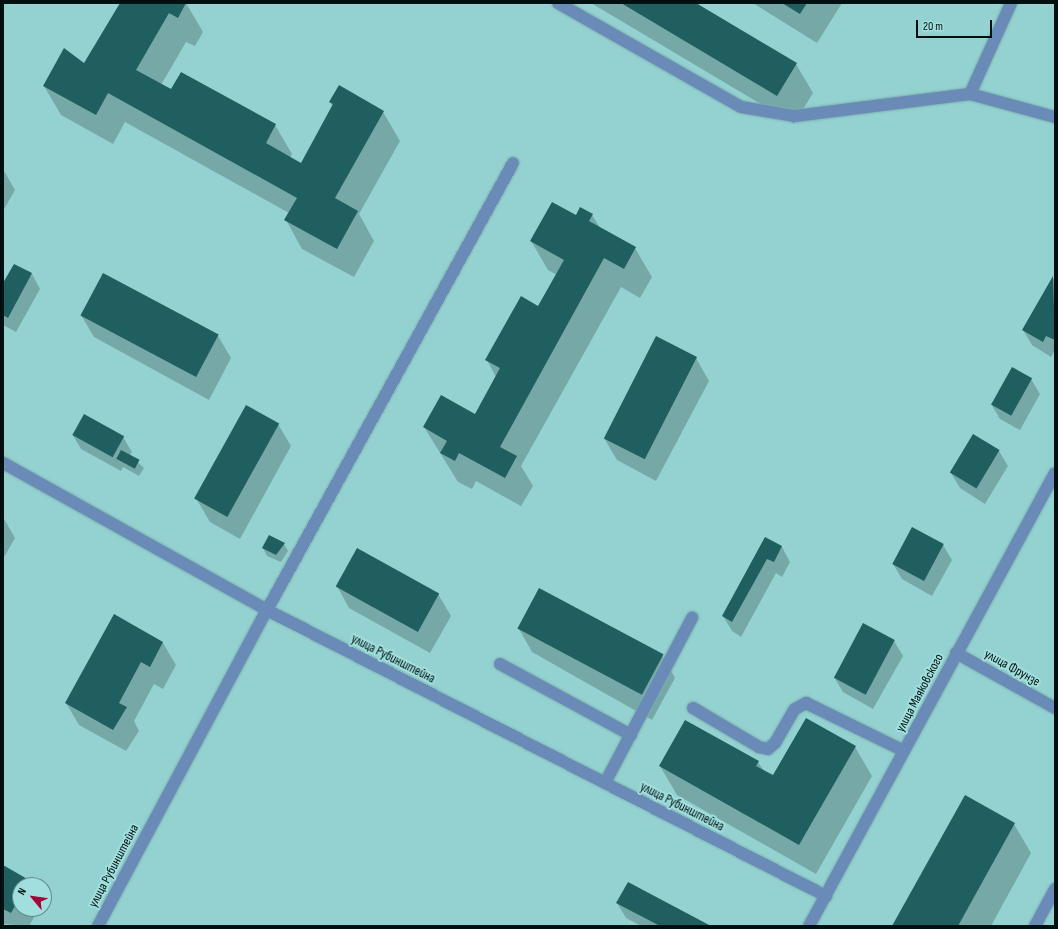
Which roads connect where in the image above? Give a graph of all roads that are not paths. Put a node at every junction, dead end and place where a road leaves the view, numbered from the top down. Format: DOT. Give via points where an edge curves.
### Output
graph roads {
  1 [pos="558,3"];
  2 [pos="1011,3"];
  3 [pos="970,94"];
  4 [pos="1055,117"];
  5 [pos="513,164"];
  6 [pos="3,463"];
  7 [pos="1055,472"];
  8 [pos="267,610"];
  9 [pos="692,618"];
  10 [pos="956,653"];
  11 [pos="500,664"];
  12 [pos="693,708"];
  13 [pos="1055,708"];
  14 [pos="631,735"];
  15 [pos="904,751"];
  16 [pos="605,784"];
  17 [pos="1055,889"];
  18 [pos="826,896"];
  19 [pos="98,926"];
  20 [pos="809,926"];
  21 [pos="1035,926"];
  1 -- 3 [label="street" via="742,107 795,116"];
  2 -- 3 [label="street"];
  3 -- 4 [label="street"];
  5 -- 8 [label="street"];
  6 -- 8 [label="street"];
  7 -- 10 [label="street, улица Маяковского"];
  8 -- 16 [label="street, улица Рубинштейна"];
  8 -- 19 [label="street, улица Рубинштейна"];
  9 -- 14 [label="street"];
  10 -- 13 [label="street, улица Фрунзе"];
  10 -- 15 [label="street, улица Маяковского"];
  11 -- 14 [label="street"];
  12 -- 15 [label="street" via="759,747 768,748 775,743 795,709 806,703"];
  14 -- 16 [label="street"];
  15 -- 18 [label="street, улица Маяковского"];
  16 -- 18 [label="street, улица Рубинштейна"];
  17 -- 21 [label="street"];
  18 -- 20 [label="street, улица Маяковского"];
}
